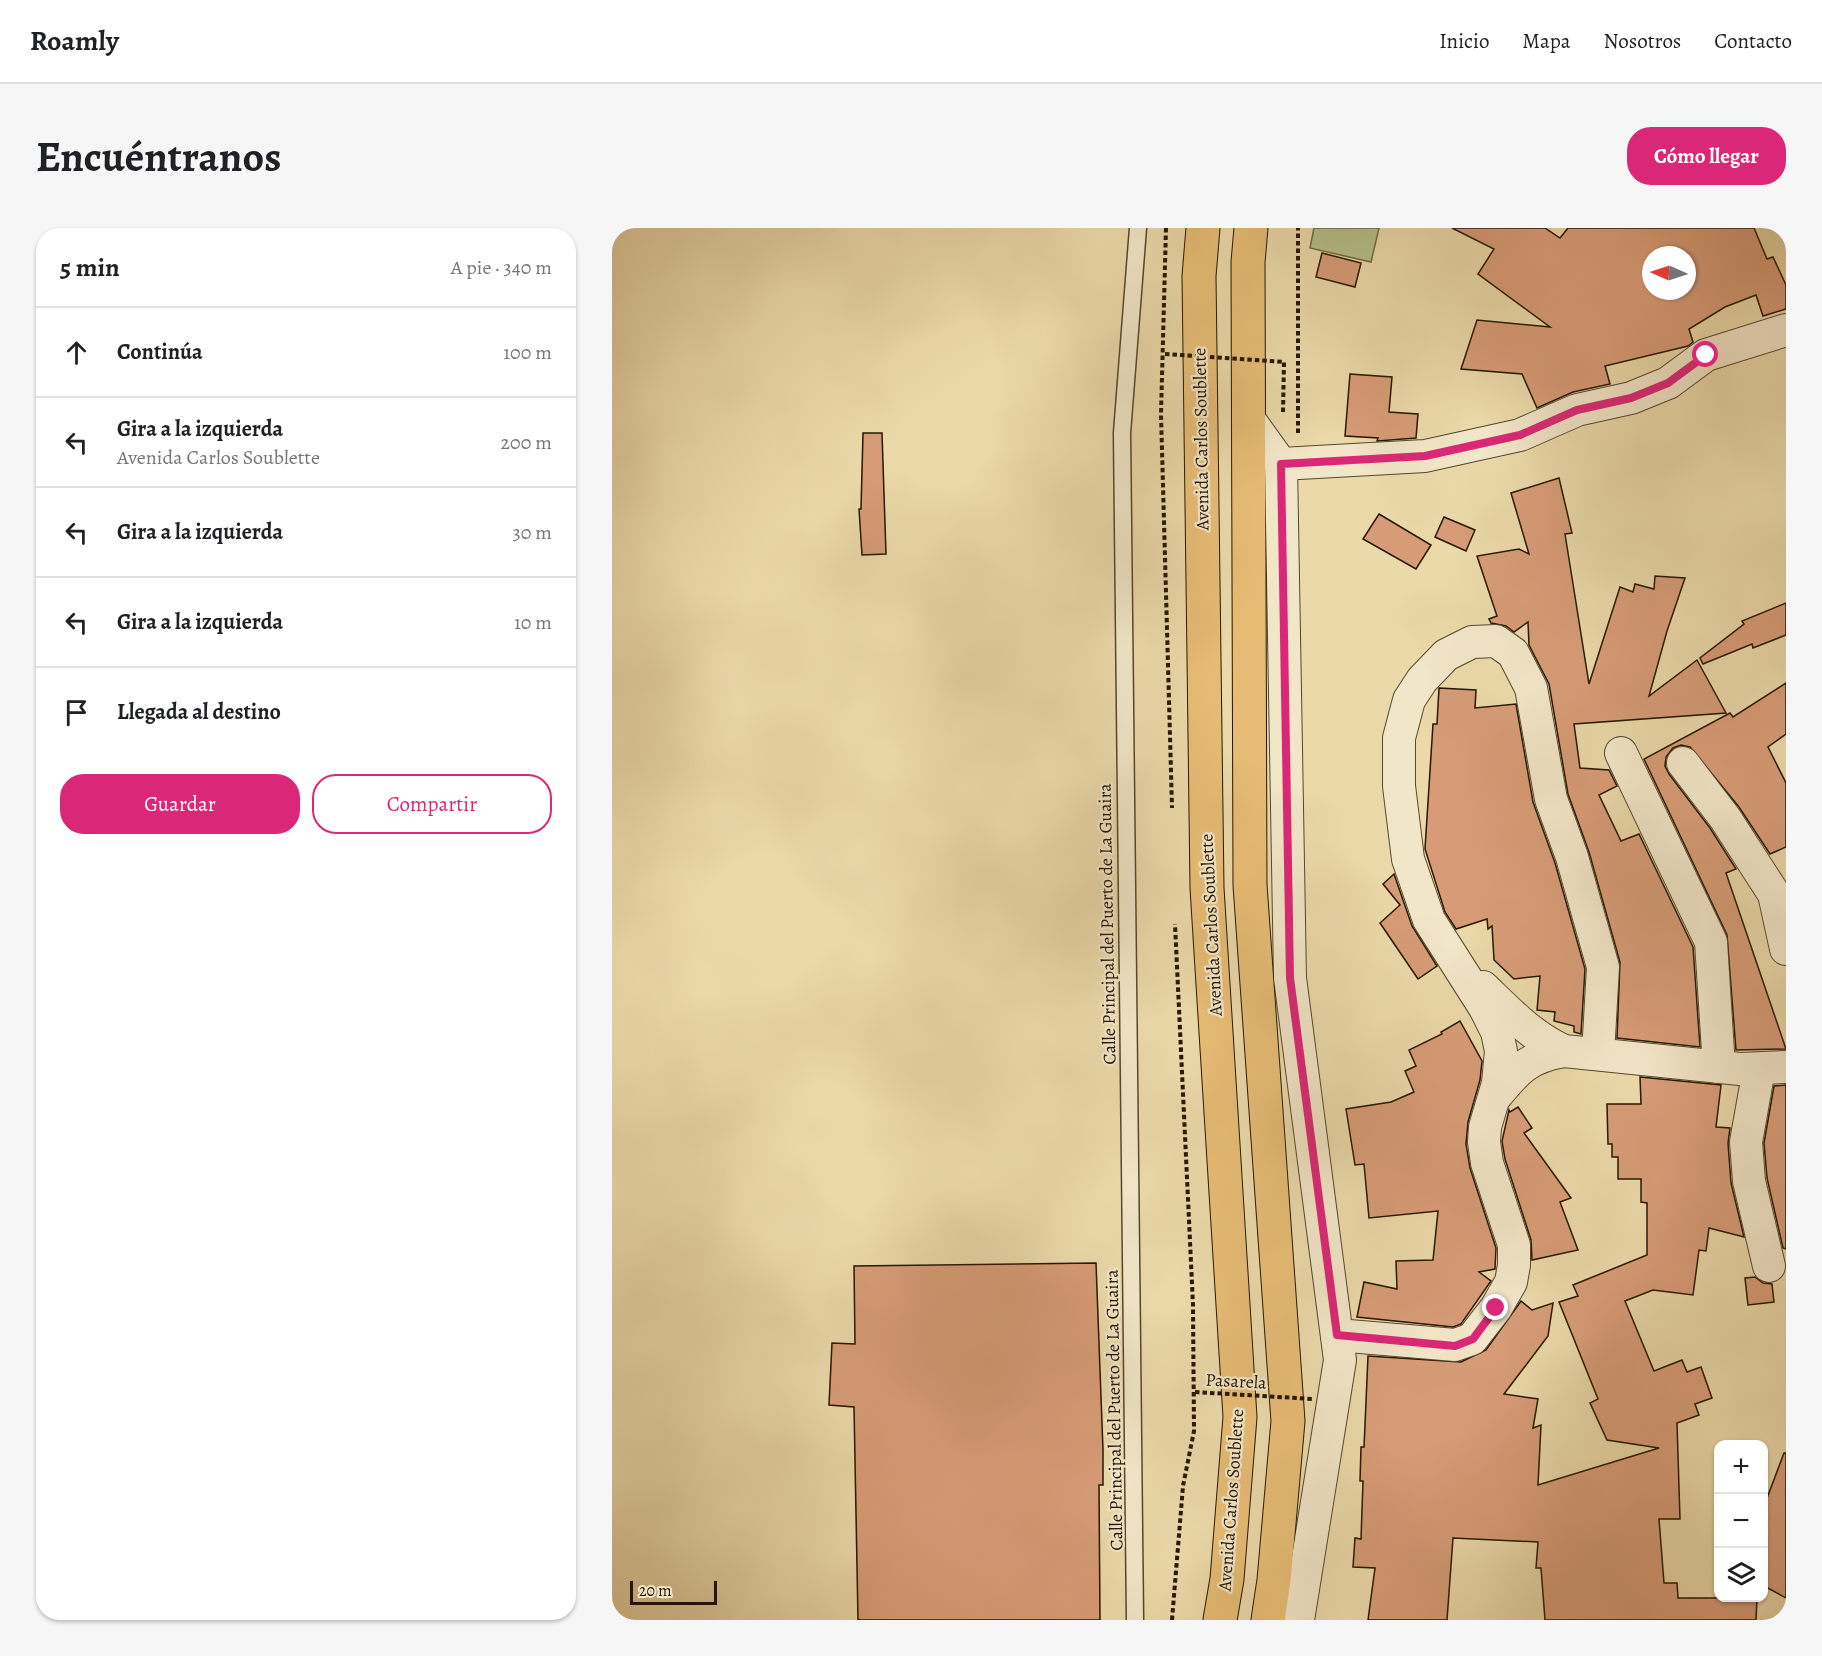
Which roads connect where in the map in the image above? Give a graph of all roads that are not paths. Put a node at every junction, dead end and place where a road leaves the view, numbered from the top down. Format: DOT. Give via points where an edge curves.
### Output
graph roads {
  1 [pos="1138,228"];
  2 [pos="1203,228"];
  3 [pos="1251,228"];
  4 [pos="1786,330"];
  5 [pos="1248,418"];
  6 [pos="1281,464"];
  7 [pos="1621,753"];
  8 [pos="1683,763"];
  9 [pos="1786,949"];
  10 [pos="1455,959"];
  11 [pos="1564,1051"];
  12 [pos="1598,1054"];
  13 [pos="1719,1067"];
  14 [pos="1773,1068"];
  15 [pos="1495,1097"];
  16 [pos="1769,1266"];
  17 [pos="1337,1335"];
  18 [pos="1135,1620"];
  19 [pos="1220,1620"];
  20 [pos="1268,1620"];
  21 [pos="1298,1620"];
  1 -- 18 [label="lane, Calle Principal del Puerto de La Guaira" via="1122,434"];
  2 -- 19 [label="main road, Avenida Carlos Soublette" via="1199,276 1207,888 1240,1417"];
  3 -- 5 [label="main road"];
  4 -- 6 [label="street" via="1706,355 1668,383 1631,398 1577,410 1520,435 1425,456"];
  5 -- 6 [label="street"];
  5 -- 20 [label="main road" via="1250,885 1288,1421"];
  6 -- 17 [label="street" via="1290,978"];
  7 -- 13 [label="street" via="1712,942"];
  8 -- 9 [label="street" via="1774,894"];
  10 -- 11 [label="street" via="1519,1022 1543,1042"];
  10 -- 12 [label="street" via="1429,920 1408,859 1399,786 1399,738 1409,700 1446,655 1472,642 1496,641 1513,653 1531,688 1551,799 1604,967"];
  10 -- 15 [label="street" via="1497,1032 1501,1051"];
  11 -- 12 [label="street"];
  11 -- 15 [label="street" via="1528,1061"];
  12 -- 13 [label="street"];
  13 -- 14 [label="street"];
  14 -- 16 [label="street" via="1746,1142 1749,1181"];
  15 -- 17 [label="street" via="1484,1142 1514,1245 1515,1265 1511,1282 1496,1308 1473,1339 1455,1346"];
  17 -- 21 [label="street" via="1340,1360"];
}
